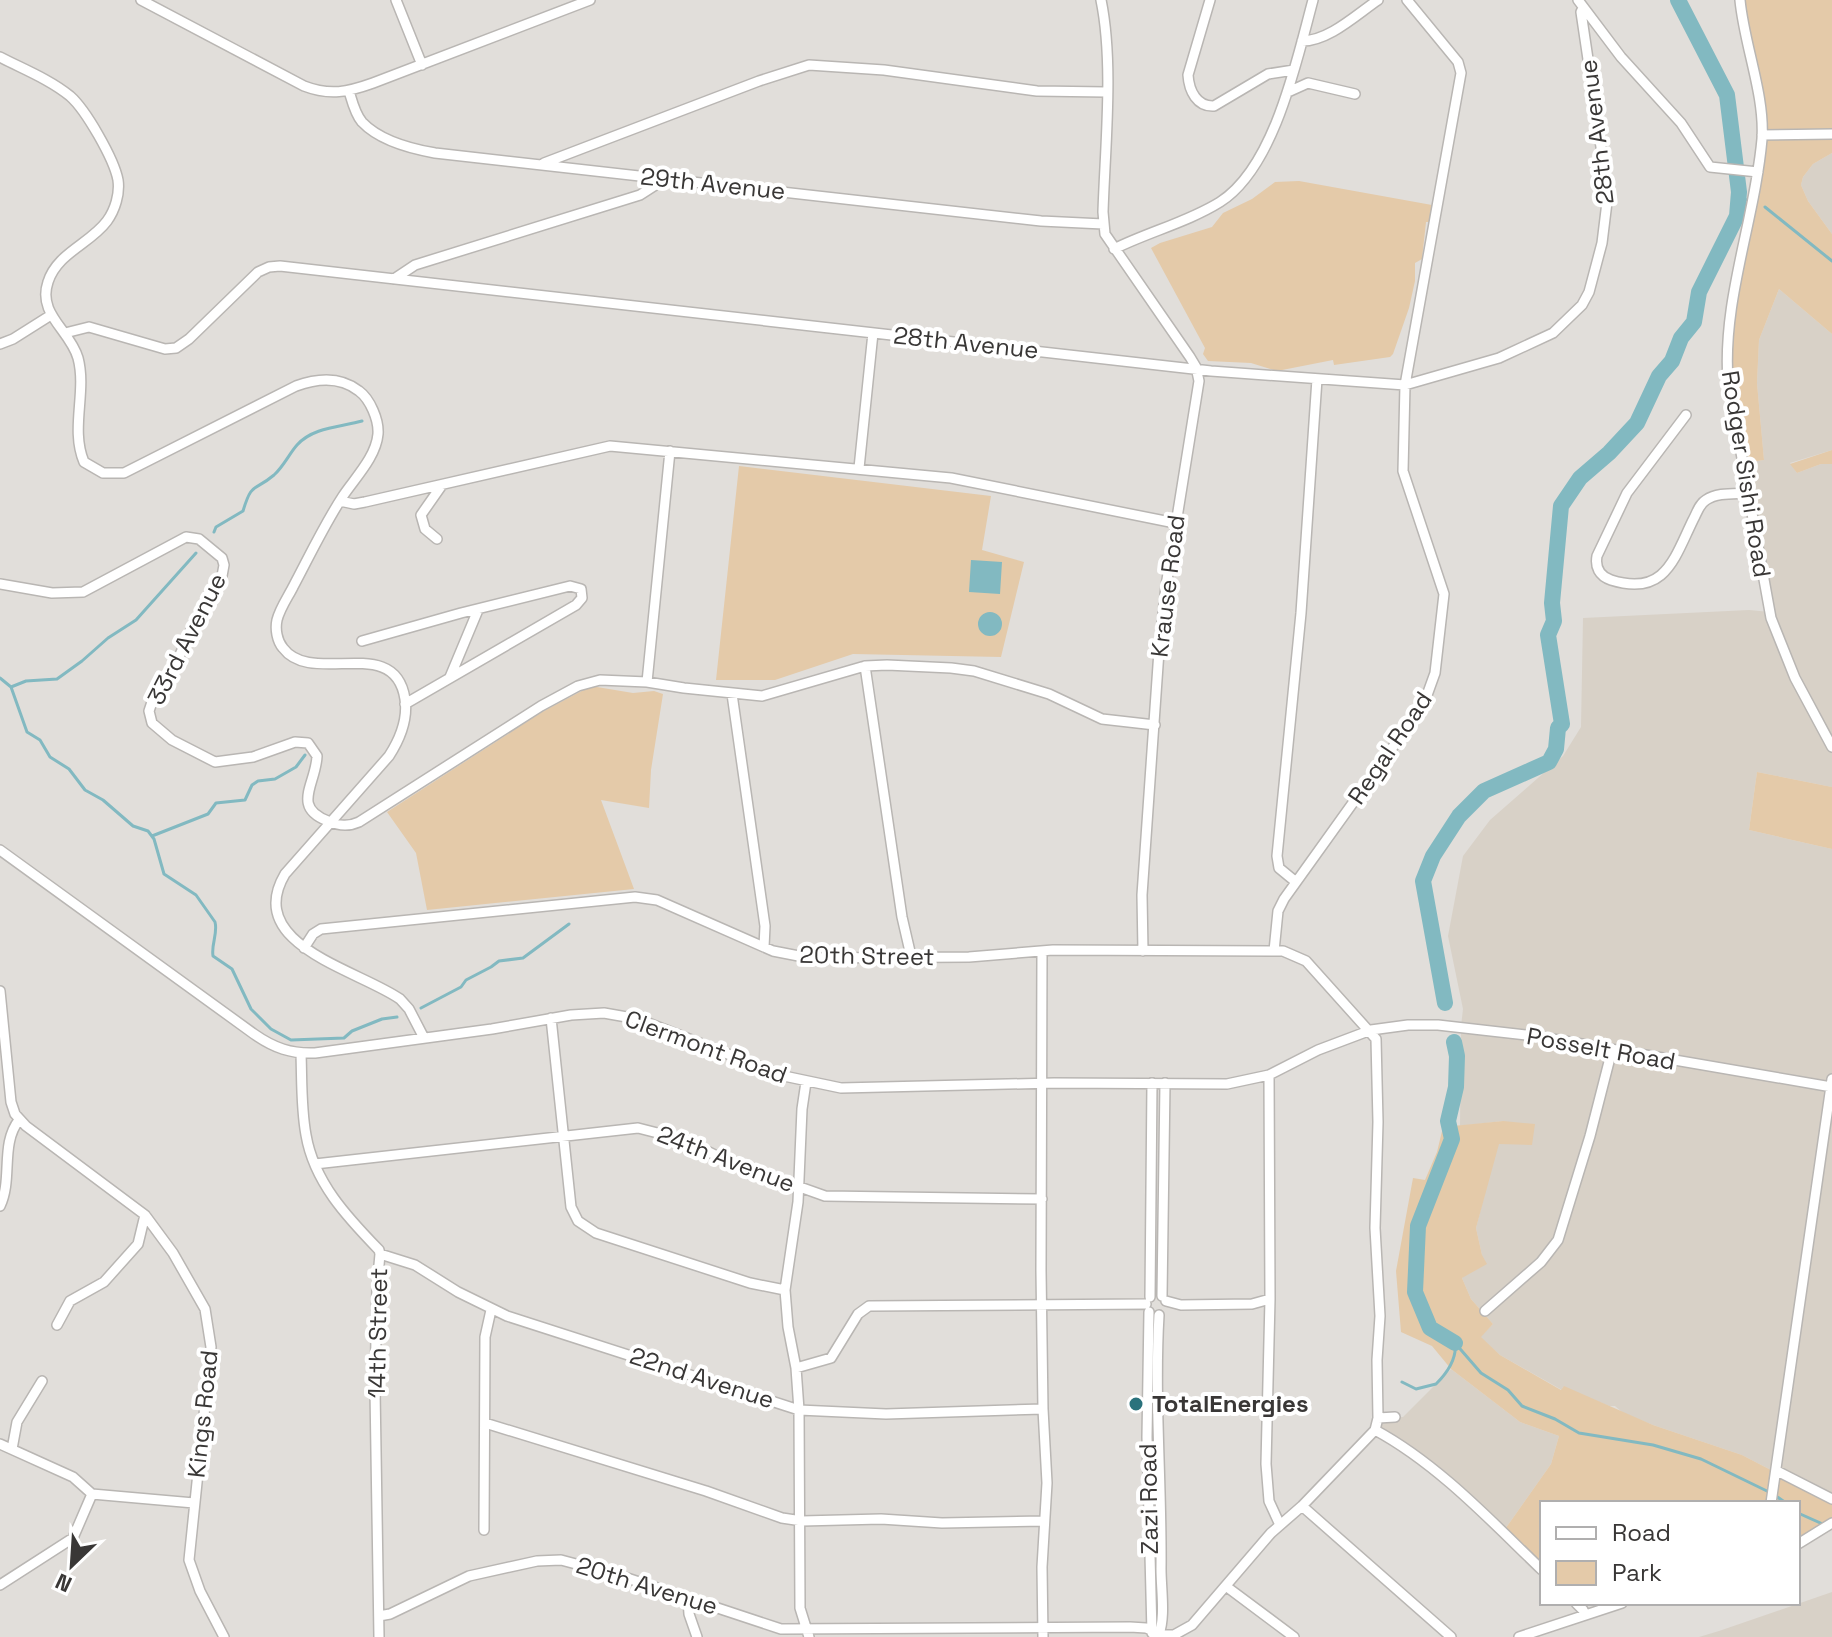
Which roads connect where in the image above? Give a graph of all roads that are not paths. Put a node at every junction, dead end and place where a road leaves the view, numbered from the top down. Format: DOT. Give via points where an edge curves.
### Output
graph roads {
  1 [pos="141,0"];
  2 [pos="396,0"];
  3 [pos="590,0"];
  4 [pos="1101,0"];
  5 [pos="1210,0"];
  6 [pos="1313,0"];
  7 [pos="1378,0"];
  8 [pos="1407,0"];
  9 [pos="1740,0"];
  10 [pos="1581,4"];
  11 [pos="1302,41"];
  12 [pos="0,57"];
  13 [pos="422,65"];
  14 [pos="1294,70"];
  15 [pos="349,91"];
  16 [pos="1106,92"];
  17 [pos="1288,92"];
  18 [pos="1355,94"];
  19 [pos="1832,134"];
  20 [pos="1762,135"];
  21 [pos="541,164"];
  22 [pos="1752,172"];
  23 [pos="659,178"];
  24 [pos="1103,224"];
  25 [pos="1114,249"];
  26 [pos="394,279"];
  27 [pos="51,315"];
  28 [pos="65,333"];
  29 [pos="873,333"];
  30 [pos="0,344"];
  31 [pos="1196,367"];
  32 [pos="1317,379"];
  33 [pos="1405,385"];
  34 [pos="1686,415"];
  35 [pos="670,451"];
  36 [pos="859,468"];
  37 [pos="442,485"];
  38 [pos="1748,493"];
  39 [pos="340,501"];
  40 [pos="1175,523"];
  41 [pos="437,539"];
  42 [pos="0,584"];
  43 [pos="478,610"];
  44 [pos="362,641"];
  45 [pos="865,666"];
  46 [pos="450,677"];
  47 [pos="647,682"];
  48 [pos="732,694"];
  49 [pos="405,704"];
  50 [pos="1155,725"];
  51 [pos="1832,747"];
  52 [pos="330,823"];
  53 [pos="0,850"];
  54 [pos="1296,882"];
  55 [pos="764,947"];
  56 [pos="304,948"];
  57 [pos="1143,951"];
  58 [pos="1274,951"];
  59 [pos="1042,953"];
  60 [pos="911,956"];
  61 [pos="0,994"];
  62 [pos="551,1018"];
  63 [pos="1371,1030"];
  64 [pos="424,1038"];
  65 [pos="1612,1050"];
  66 [pos="301,1054"];
  67 [pos="1269,1075"];
  68 [pos="806,1082"];
  69 [pos="1152,1083"];
  70 [pos="1165,1083"];
  71 [pos="1042,1084"];
  72 [pos="1832,1084"];
  73 [pos="19,1120"];
  74 [pos="564,1136"];
  75 [pos="315,1164"];
  76 [pos="799,1187"];
  77 [pos="1042,1199"];
  78 [pos="0,1206"];
  79 [pos="145,1215"];
  80 [pos="380,1254"];
  81 [pos="785,1290"];
  82 [pos="1270,1299"];
  83 [pos="1042,1303"];
  84 [pos="1157,1305"];
  85 [pos="491,1310"];
  86 [pos="1485,1311"];
  87 [pos="57,1325"];
  88 [pos="796,1368"];
  89 [pos="42,1381"];
  90 [pos="1043,1409"];
  91 [pos="799,1410"];
  92 [pos="1395,1417"];
  93 [pos="1378,1418"];
  94 [pos="485,1423"];
  95 [pos="1375,1430"];
  96 [pos="0,1444"];
  97 [pos="12,1449"];
  98 [pos="1777,1471"];
  99 [pos="92,1494"];
  100 [pos="1832,1499"];
  101 [pos="1772,1501"];
  102 [pos="194,1503"];
  103 [pos="1302,1506"];
  104 [pos="802,1521"];
  105 [pos="1044,1521"];
  106 [pos="1832,1523"];
  107 [pos="1280,1525"];
  108 [pos="484,1530"];
  109 [pos="1800,1543"];
  110 [pos="1540,1568"];
  111 [pos="0,1585"];
  112 [pos="1227,1587"];
  113 [pos="688,1600"];
  114 [pos="1578,1605"];
  115 [pos="1616,1605"];
  116 [pos="1584,1615"];
  117 [pos="379,1616"];
  118 [pos="1044,1632"];
  119 [pos="808,1633"];
  120 [pos="1156,1634"];
  121 [pos="224,1637"];
  122 [pos="379,1637"];
  123 [pos="697,1637"];
  124 [pos="1294,1637"];
  125 [pos="1451,1637"];
  126 [pos="1519,1637"];
  1 -- 15 [label="street" via="304,86 324,93"];
  2 -- 13 [label="street"];
  3 -- 13 [label="street"];
  4 -- 16 [label="street"];
  5 -- 14 [label="street" via="1188,75 1197,100 1210,107 1220,105 1268,74"];
  6 -- 11 [label="street"];
  7 -- 11 [label="street" via="1329,33"];
  8 -- 33 [label="street, Regal Road" via="1458,62 1461,73"];
  9 -- 20 [label="street, Rodger Sishi Road"];
  10 -- 22 [label="street" via="1681,123 1710,167"];
  10 -- 33 [label="street, 28th Avenue" via="1608,194 1589,292 1553,333 1499,358"];
  11 -- 14 [label="street"];
  12 -- 27 [label="street" via="76,102 118,181 116,204 107,221 51,273 45,299"];
  13 -- 15 [label="street"];
  14 -- 17 [label="street"];
  15 -- 21 [label="street, 29th Avenue" via="362,122 409,147"];
  16 -- 21 [label="street" via="1037,91 809,65"];
  16 -- 24 [label="street"];
  17 -- 18 [label="street" via="1308,83"];
  17 -- 25 [label="street" via="1262,150 1230,195"];
  19 -- 20 [label="street"];
  20 -- 22 [label="street, Rodger Sishi Road"];
  21 -- 23 [label="street, 29th Avenue"];
  22 -- 38 [label="street, Rodger Sishi Road" via="1727,357"];
  23 -- 24 [label="street, 29th Avenue"];
  23 -- 26 [label="street" via="640,195 415,265"];
  24 -- 25 [label="street"];
  25 -- 31 [label="street"];
  26 -- 28 [label="street, 28th Avenue" via="269,267 171,349 89,327"];
  26 -- 29 [label="street, 28th Avenue"];
  27 -- 28 [label="street"];
  27 -- 30 [label="street"];
  28 -- 39 [label="street" via="80,371 81,453 84,462 103,473 135,469 305,383 347,383 367,398 378,435"];
  29 -- 31 [label="street, 28th Avenue"];
  29 -- 36 [label="street"];
  31 -- 32 [label="street, 28th Avenue"];
  31 -- 40 [label="street, Krause Road" via="1198,391"];
  32 -- 33 [label="street, 28th Avenue"];
  32 -- 54 [label="street" via="1277,856 1279,868"];
  33 -- 54 [label="street, Regal Road" via="1403,471 1444,594 1435,673 1418,712"];
  34 -- 38 [label="street" via="1627,493 1597,556 1600,573 1612,581 1658,580 1703,502"];
  35 -- 36 [label="street"];
  35 -- 37 [label="street" via="589,449"];
  35 -- 47 [label="street"];
  36 -- 40 [label="street" via="986,483"];
  37 -- 39 [label="street" via="358,504"];
  37 -- 41 [label="street" via="421,515 425,529"];
  38 -- 51 [label="street, Rodger Sishi Road" via="1771,618"];
  39 -- 49 [label="street" via="280,612 279,642 300,662 380,666 399,683"];
  40 -- 50 [label="street, Krause Road"];
  42 -- 52 [label="street, 33rd Avenue" via="83,592 186,537 199,539 222,558 222,576 153,699 149,718 158,731 215,762 308,743 317,756 308,806"];
  43 -- 44 [label="street"];
  43 -- 46 [label="street"];
  43 -- 46 [label="street" via="570,586 583,595 576,605"];
  45 -- 48 [label="street" via="771,695"];
  45 -- 50 [label="street" via="974,671 1049,694 1102,719"];
  45 -- 60 [label="street"];
  46 -- 49 [label="street"];
  47 -- 48 [label="street"];
  47 -- 52 [label="street" via="600,680 578,686 359,822"];
  48 -- 55 [label="street"];
  49 -- 52 [label="street" via="394,748"];
  50 -- 57 [label="street, Krause Road"];
  52 -- 56 [label="street" via="277,890 280,921"];
  53 -- 66 [label="street, Clermont Road" via="267,1043"];
  54 -- 58 [label="street, Regal Road" via="1278,911"];
  55 -- 56 [label="street, 20th Street" via="657,900 635,897 321,929"];
  55 -- 60 [label="street, 20th Street" via="809,958"];
  56 -- 64 [label="street" via="400,999"];
  57 -- 58 [label="street, 20th Street"];
  57 -- 59 [label="street, 20th Street"];
  58 -- 63 [label="street, 20th Street" via="1306,961"];
  59 -- 60 [label="street, 20th Street"];
  59 -- 71 [label="street"];
  61 -- 73 [label="street" via="11,1102"];
  62 -- 64 [label="street, Clermont Road"];
  62 -- 68 [label="street, Clermont Road" via="626,1016"];
  62 -- 74 [label="street"];
  63 -- 65 [label="street, Posselt Road" via="1461,1026"];
  63 -- 67 [label="street, Clermont Road"];
  63 -- 93 [label="street" via="1377,1062"];
  64 -- 66 [label="street, Clermont Road"];
  65 -- 72 [label="street, Posselt Road"];
  65 -- 86 [label="street" via="1558,1240"];
  66 -- 75 [label="street, 14th Street" via="306,1136"];
  67 -- 70 [label="street, Clermont Road" via="1227,1084"];
  67 -- 82 [label="street"];
  68 -- 71 [label="street, Clermont Road" via="871,1089"];
  68 -- 76 [label="street"];
  69 -- 70 [label="street, Clermont Road"];
  69 -- 71 [label="street, Clermont Road"];
  69 -- 84 [label="street, Zazi Road"];
  70 -- 84 [label="street, Zazi Road"];
  71 -- 77 [label="street"];
  72 -- 98 [label="street"];
  73 -- 78 [label="street" via="9,1143"];
  73 -- 79 [label="street, Kings Road"];
  74 -- 75 [label="street, 24th Avenue"];
  74 -- 76 [label="street, 24th Avenue" via="647,1129"];
  74 -- 81 [label="street" via="573,1214 585,1228"];
  75 -- 80 [label="street, 14th Street" via="342,1210"];
  76 -- 77 [label="street, 24th Avenue" via="834,1198"];
  76 -- 81 [label="street"];
  77 -- 83 [label="street"];
  79 -- 87 [label="street" via="138,1244 104,1282 70,1301"];
  79 -- 102 [label="street, Kings Road" via="192,1283 209,1321 210,1361"];
  80 -- 85 [label="street, 22nd Avenue" via="415,1265"];
  80 -- 117 [label="street, 14th Street" via="375,1390"];
  81 -- 88 [label="street"];
  82 -- 84 [label="street" via="1252,1304"];
  82 -- 107 [label="street" via="1266,1464 1269,1501"];
  83 -- 84 [label="street"];
  83 -- 88 [label="street" via="869,1306 858,1314 831,1358"];
  83 -- 90 [label="street"];
  84 -- 120 [label="street, Zazi Road"];
  85 -- 91 [label="street, 22nd Avenue"];
  85 -- 94 [label="street" via="485,1337"];
  88 -- 91 [label="street"];
  89 -- 97 [label="street" via="17,1422"];
  90 -- 91 [label="street, 22nd Avenue" via="886,1414"];
  90 -- 105 [label="street"];
  91 -- 104 [label="street"];
  92 -- 93 [label="street"];
  93 -- 95 [label="street"];
  94 -- 104 [label="street"];
  94 -- 108 [label="street"];
  95 -- 103 [label="street"];
  95 -- 110 [label="street" via="1424,1463"];
  96 -- 97 [label="street"];
  97 -- 99 [label="street" via="73,1477"];
  98 -- 100 [label="street"];
  98 -- 101 [label="street"];
  99 -- 102 [label="street"];
  99 -- 111 [label="street" via="73,1538"];
  102 -- 121 [label="street, Kings Road" via="191,1573"];
  103 -- 107 [label="street"];
  103 -- 125 [label="street"];
  104 -- 105 [label="street"];
  104 -- 119 [label="street" via="800,1608"];
  105 -- 118 [label="street"];
  106 -- 109 [label="street"];
  107 -- 112 [label="street"];
  112 -- 120 [label="street" via="1187,1629"];
  112 -- 124 [label="street"];
  113 -- 117 [label="street, 20th Avenue" via="553,1560 469,1576"];
  113 -- 119 [label="street, 20th Avenue"];
  113 -- 123 [label="street"];
  114 -- 116 [label="street"];
  115 -- 116 [label="street"];
  116 -- 126 [label="street"];
  117 -- 122 [label="street, 14th Street"];
  118 -- 119 [label="street, 20th Avenue" via="874,1627"];
  118 -- 120 [label="street, 20th Avenue"];
}
